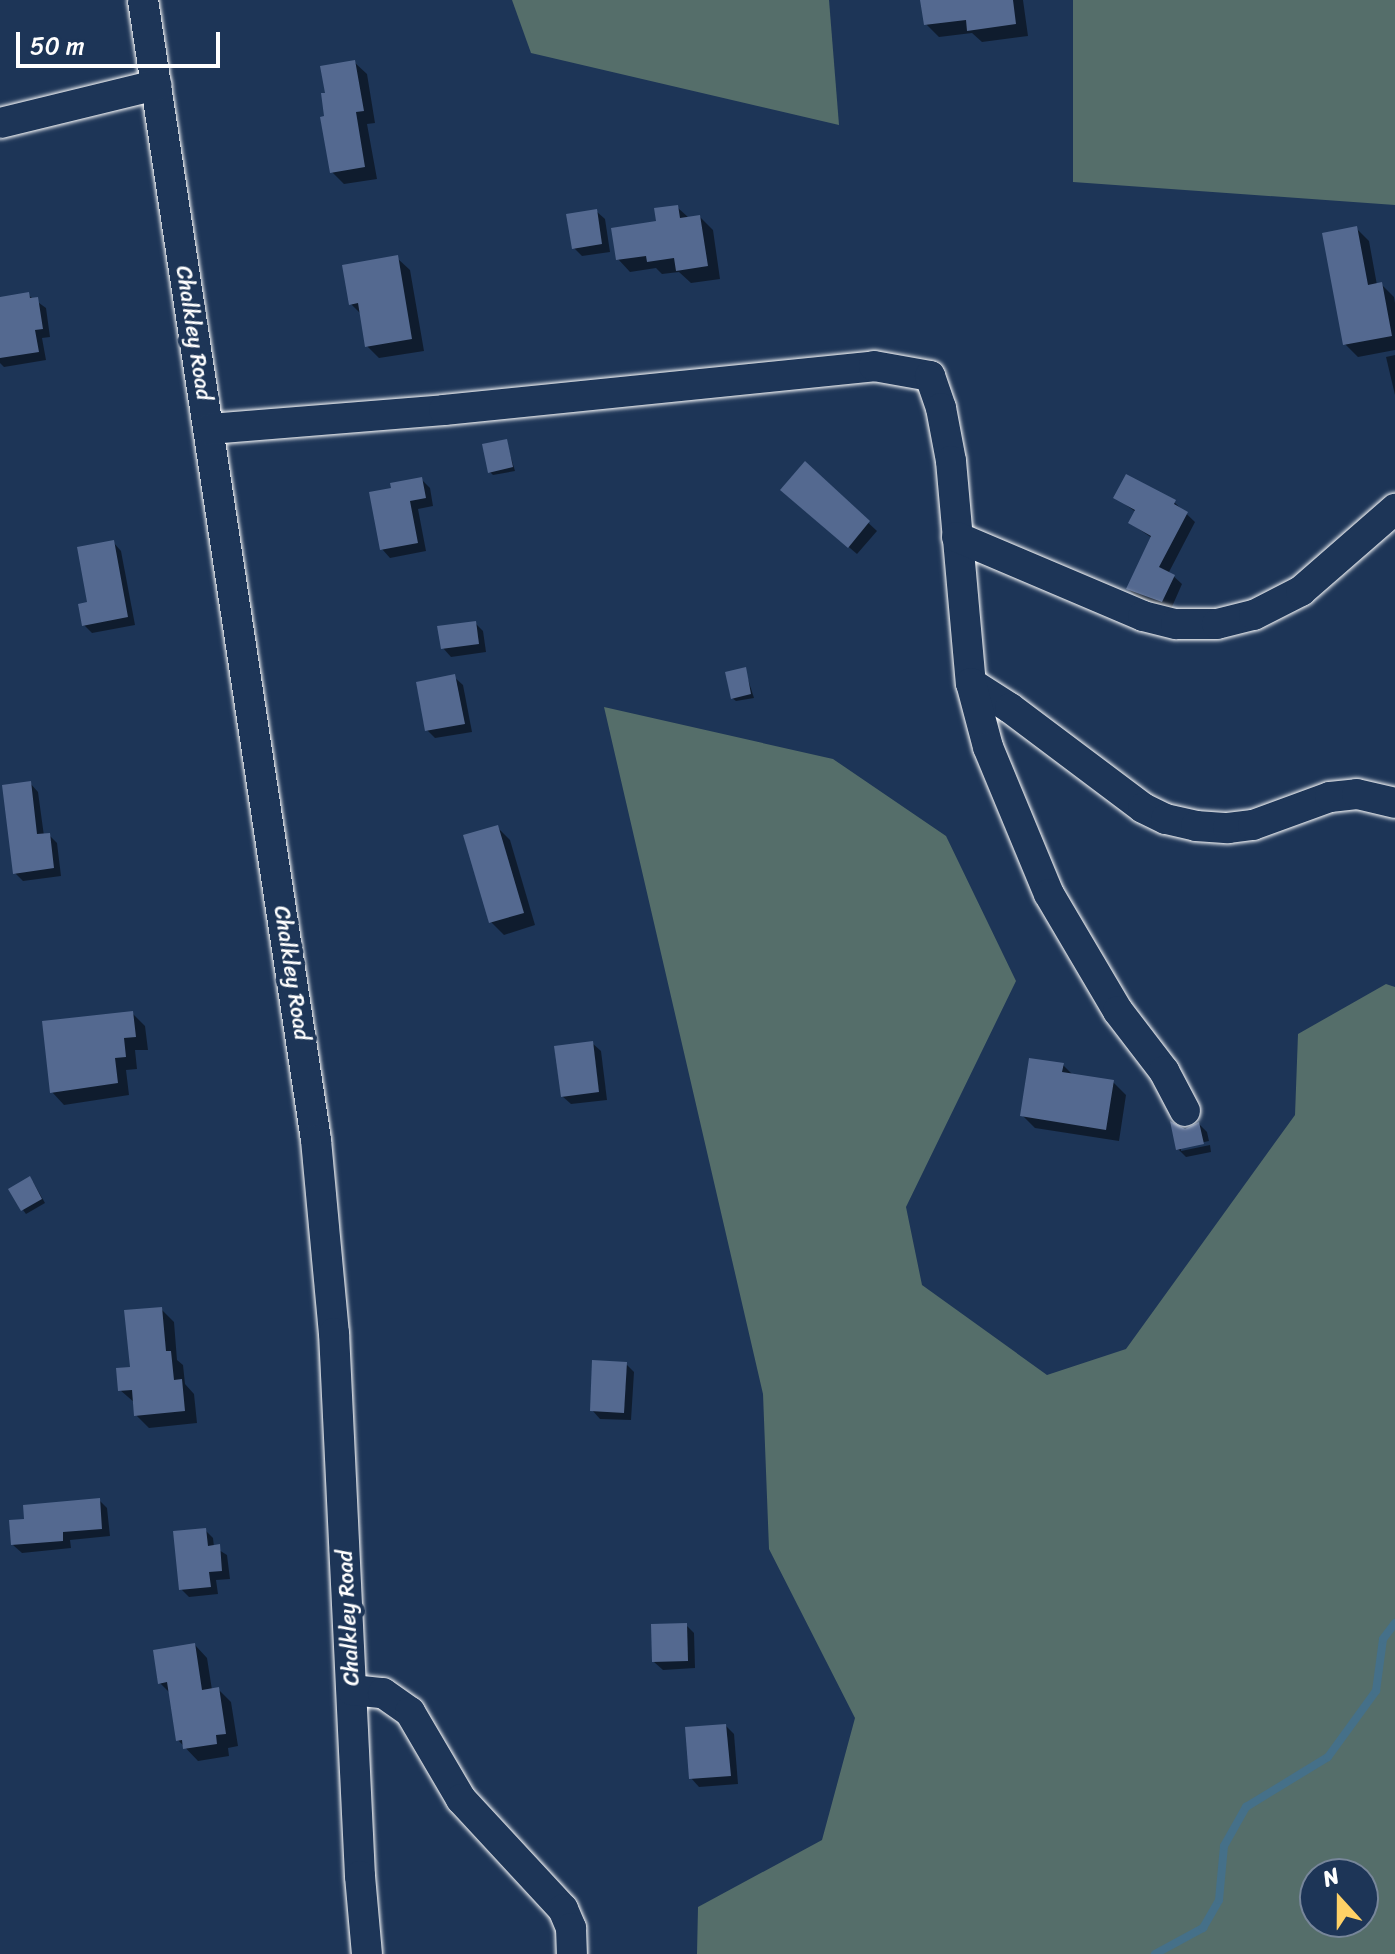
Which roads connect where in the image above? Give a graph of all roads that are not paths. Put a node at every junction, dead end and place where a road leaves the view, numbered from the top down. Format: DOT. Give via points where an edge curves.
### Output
graph roads {
  1 [pos="143,0"];
  2 [pos="156,85"];
  3 [pos="0,123"];
  4 [pos="209,429"];
  5 [pos="1395,509"];
  6 [pos="957,537"];
  7 [pos="971,683"];
  8 [pos="1395,803"];
  9 [pos="1185,1111"];
  10 [pos="352,1690"];
  11 [pos="367,1954"];
  12 [pos="572,1954"];
  1 -- 2 [label="street, Chalkley Road"];
  2 -- 3 [label="street"];
  2 -- 4 [label="street, Chalkley Road"];
  4 -- 6 [label="street" via="874,366 904,369 930,376 941,408"];
  4 -- 10 [label="street, Chalkley Road" via="316,1140 334,1333"];
  5 -- 6 [label="street" via="1301,591 1254,615 1217,624 1176,624 1143,616"];
  6 -- 7 [label="street"];
  7 -- 8 [label="street" via="1143,808 1166,819 1228,828 1253,825 1330,797 1357,794"];
  7 -- 9 [label="street" via="988,747 1049,894"];
  10 -- 11 [label="street, Chalkley Road"];
  10 -- 12 [label="street" via="383,1693 410,1712 461,1799 563,1909 571,1928"];
}
